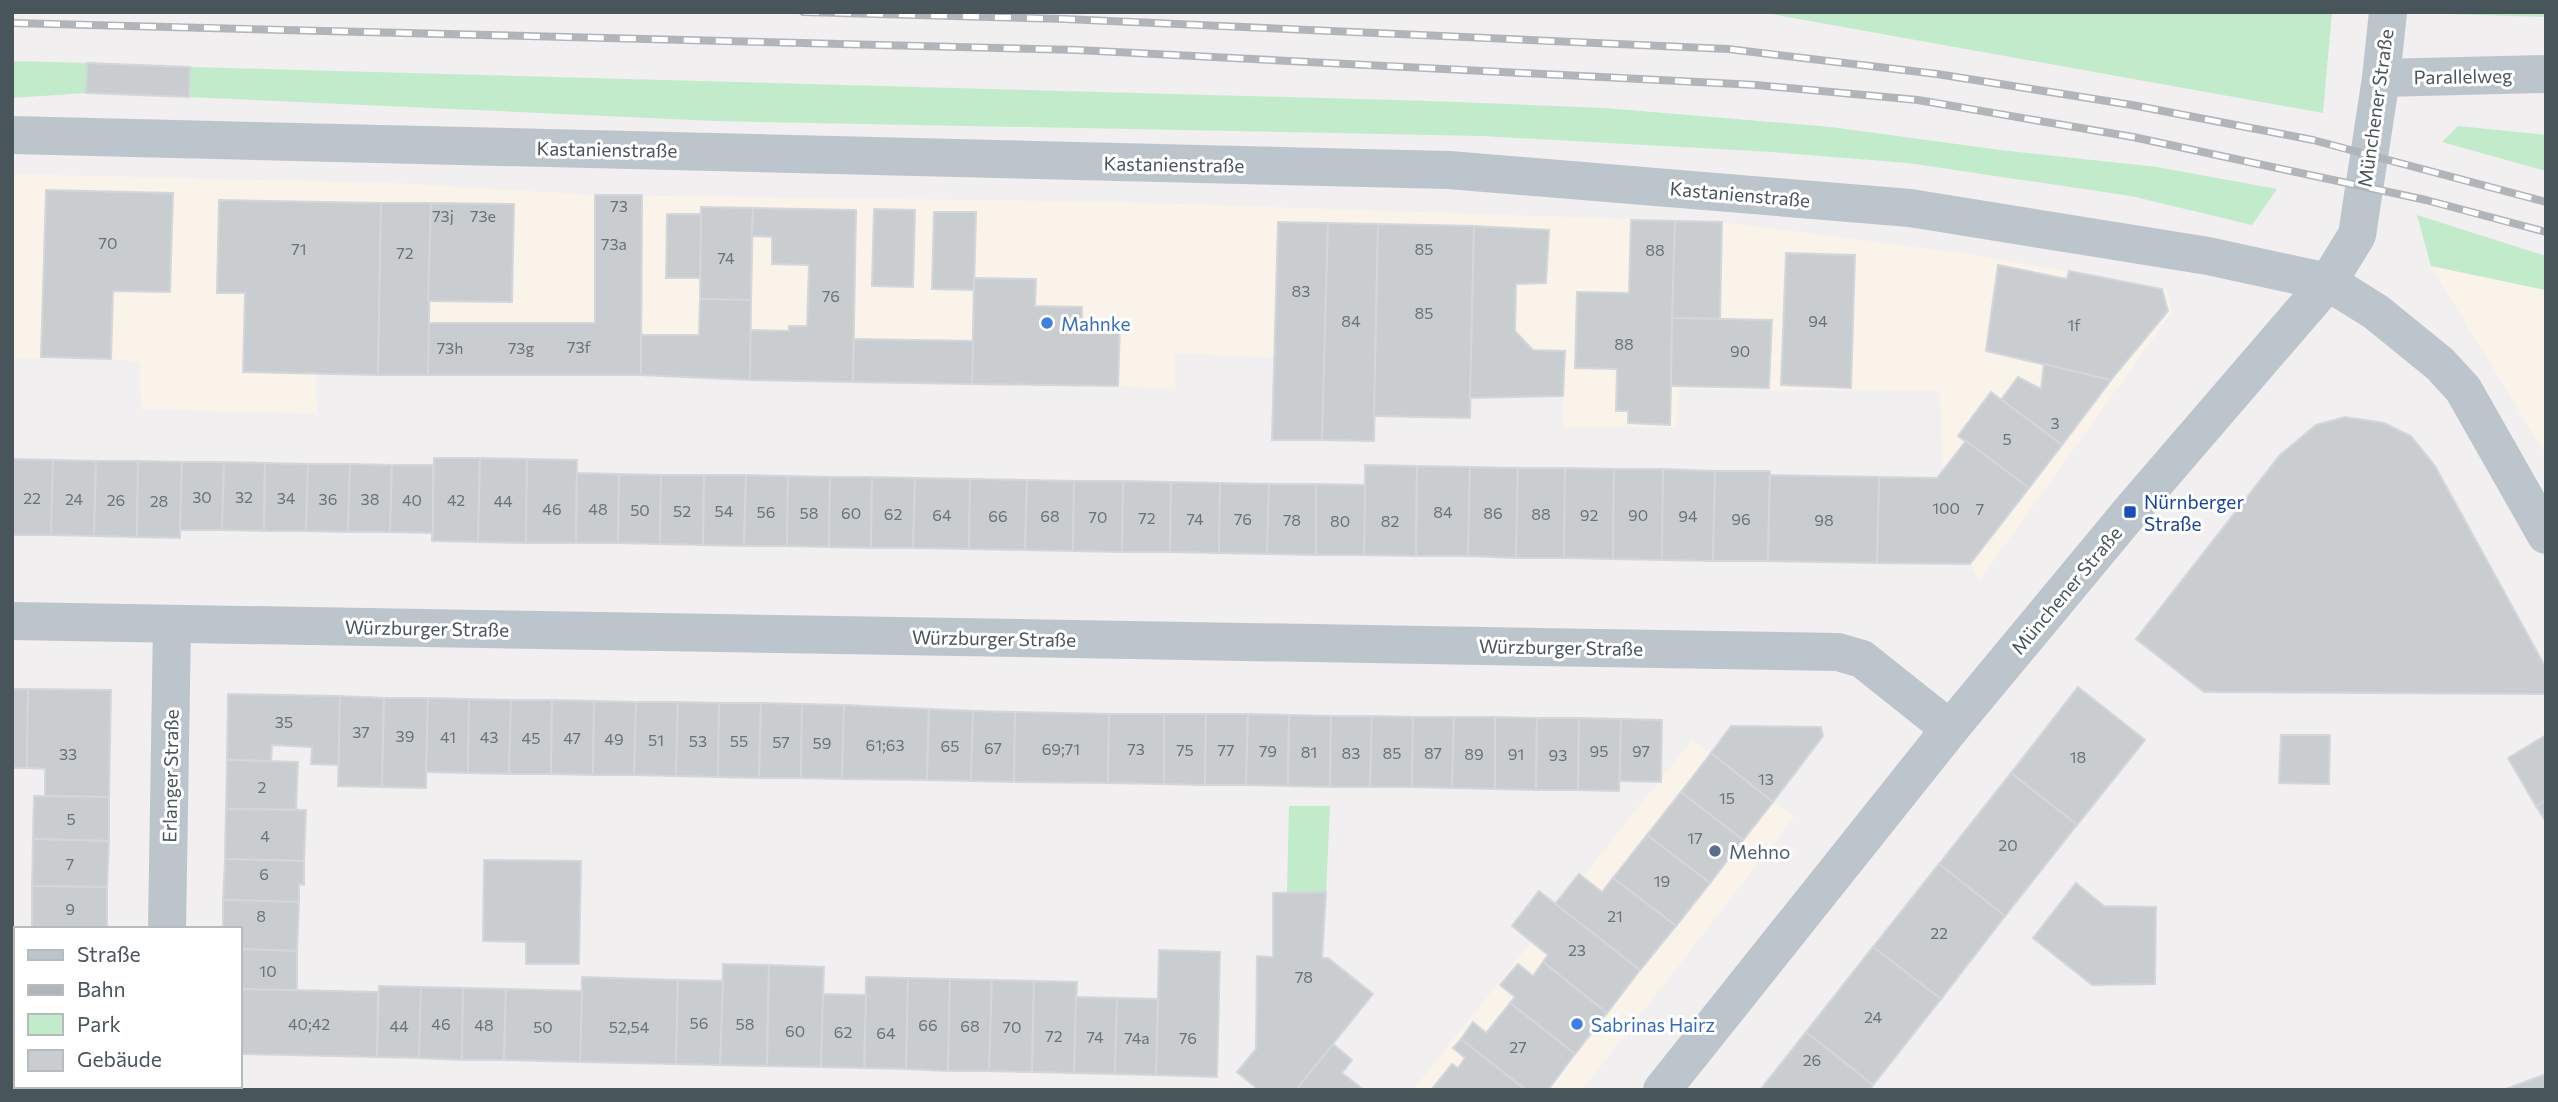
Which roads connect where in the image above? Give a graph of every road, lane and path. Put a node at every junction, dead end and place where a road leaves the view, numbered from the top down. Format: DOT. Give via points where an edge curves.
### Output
graph roads {
  1 [pos="2388,12"];
  2 [pos="2546,74"];
  3 [pos="2381,78"];
  4 [pos="12,135"];
  5 [pos="2328,282"];
  6 [pos="2546,535"];
  7 [pos="12,621"];
  8 [pos="172,624"];
  9 [pos="1950,729"];
  10 [pos="167,927"];
  11 [pos="1662,1090"];
  1 -- 3 [label="street, Münchener Straße"];
  2 -- 3 [label="street, Parallelweg"];
  3 -- 5 [label="street, Münchener Straße" via="2357,235"];
  4 -- 5 [label="street, Kastanienstraße" via="1449,170 1910,208 2208,256"];
  5 -- 6 [label="street" via="2386,321 2440,364 2463,389"];
  5 -- 9 [label="street, Münchener Straße"];
  7 -- 8 [label="street, Würzburger Straße"];
  8 -- 9 [label="street, Würzburger Straße" via="1838,652 1862,659"];
  8 -- 10 [label="street, Erlanger Straße"];
  9 -- 11 [label="street, Münchener Straße"];
}
